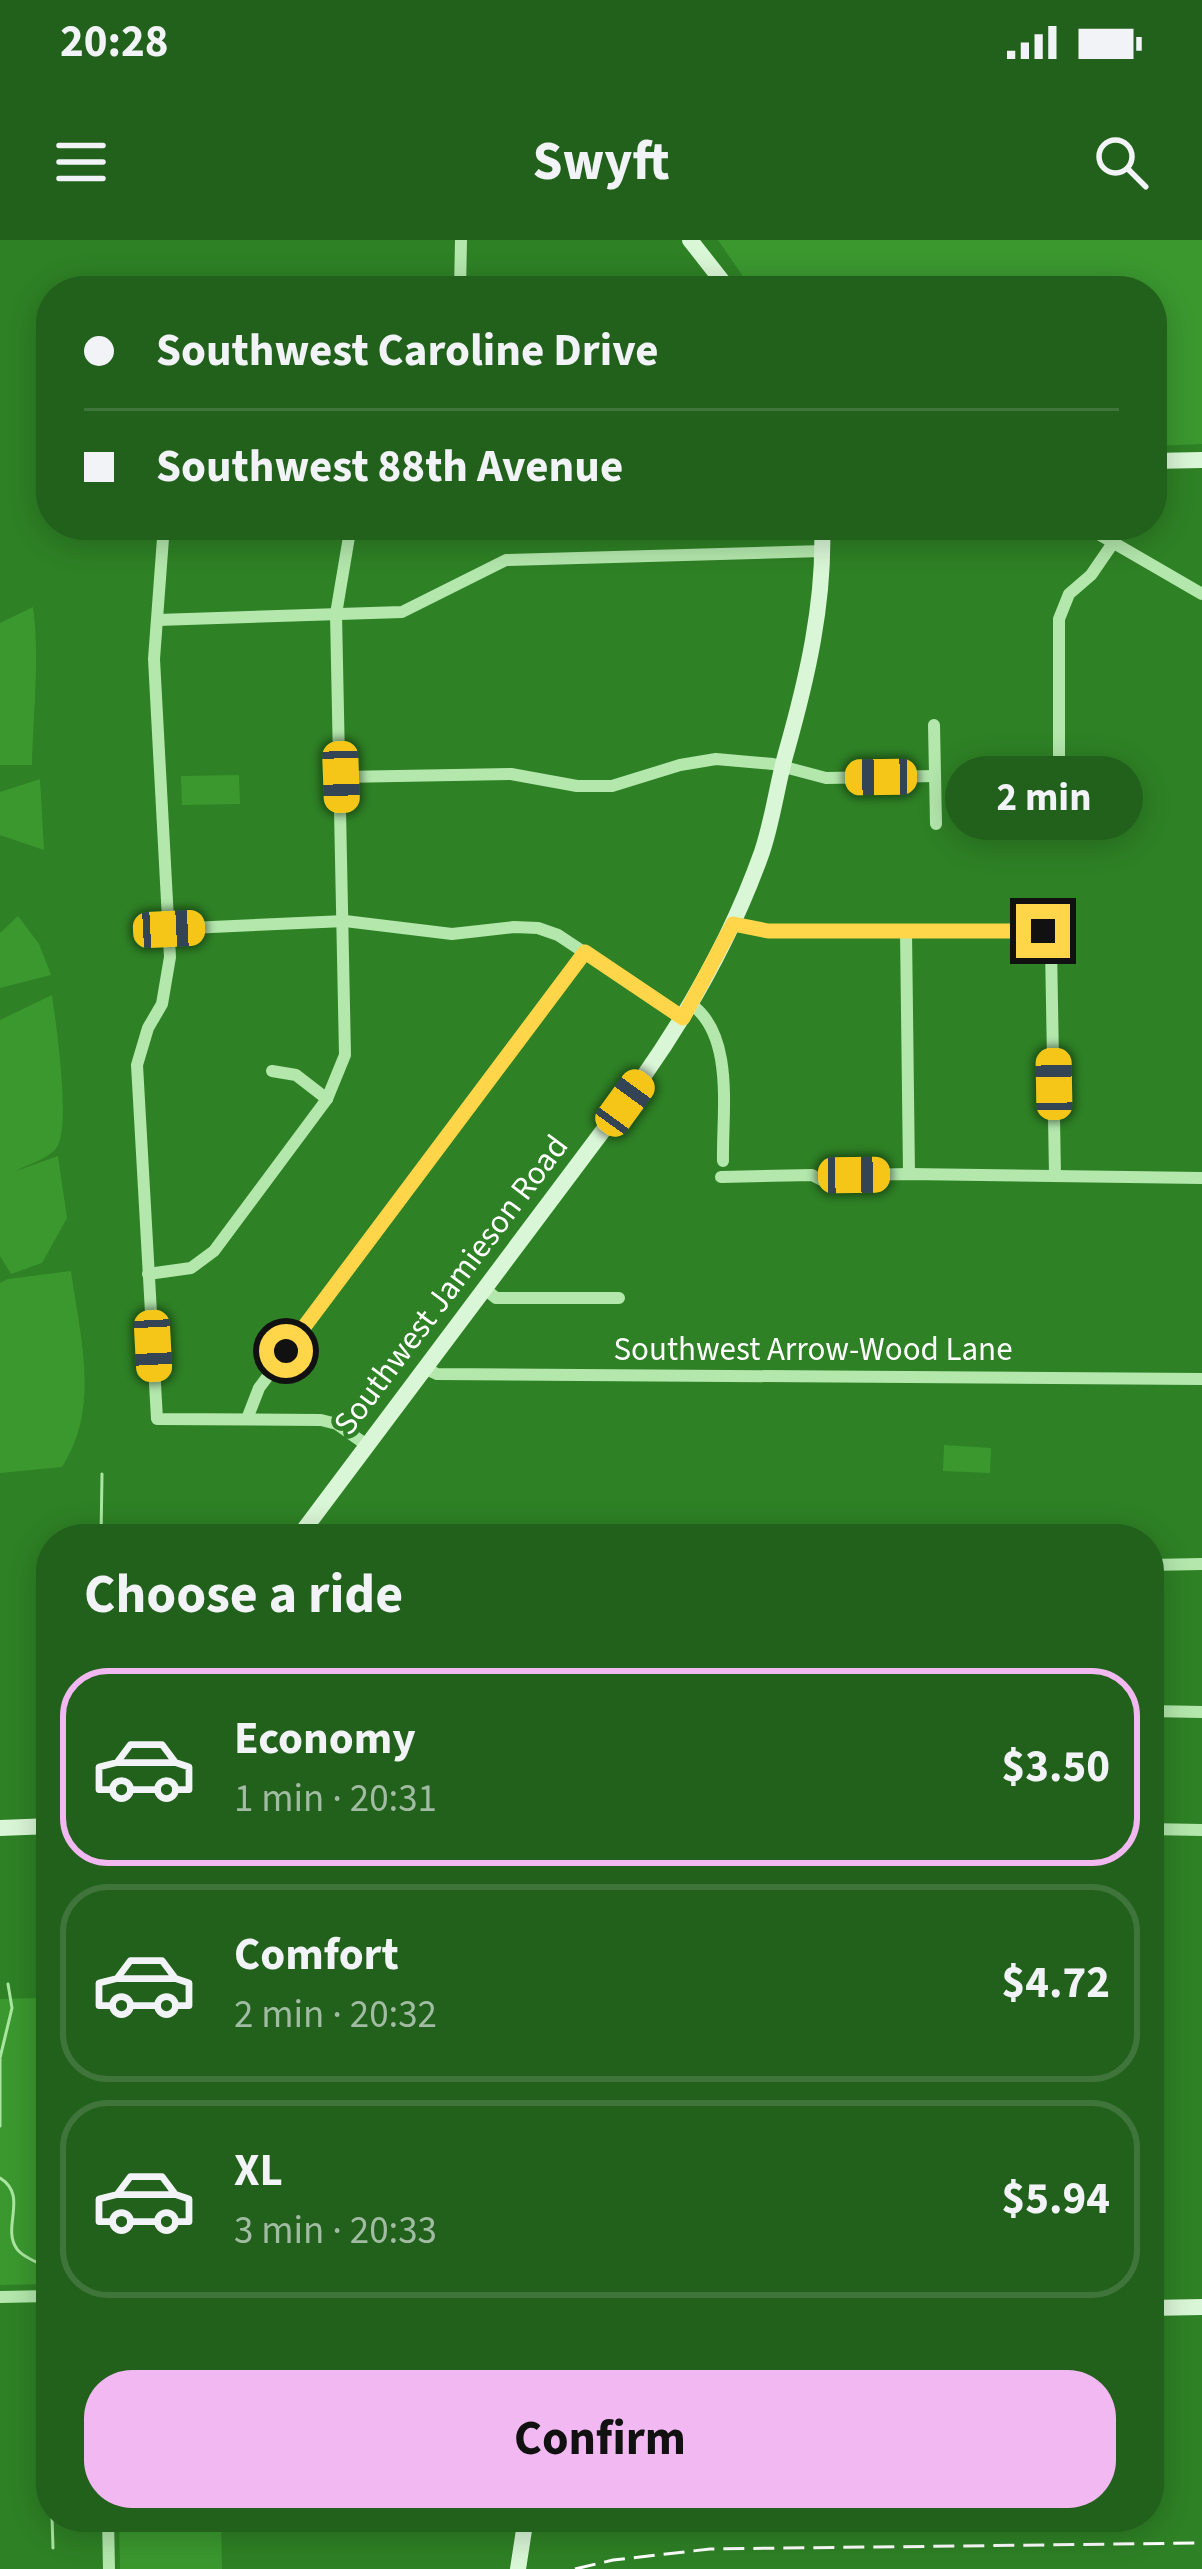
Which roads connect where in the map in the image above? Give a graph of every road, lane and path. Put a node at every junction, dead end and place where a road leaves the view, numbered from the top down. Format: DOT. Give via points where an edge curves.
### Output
graph roads {
  1 [pos="461,240"];
  2 [pos="690,240"];
  3 [pos="460,276"];
  4 [pos="718,276"];
  5 [pos="1202,460"];
  6 [pos="1167,461"];
  7 [pos="163,540"];
  8 [pos="348,540"];
  9 [pos="823,540"];
  10 [pos="1108,540"];
  11 [pos="1113,543"];
  12 [pos="823,551"];
  13 [pos="1202,594"];
  14 [pos="336,614"];
  15 [pos="157,620"];
  16 [pos="934,725"];
  17 [pos="783,766"];
  18 [pos="1058,774"];
  19 [pos="935,776"];
  20 [pos="341,777"];
  21 [pos="936,824"];
  22 [pos="345,921"];
  23 [pos="733,924"];
  24 [pos="169,929"];
  25 [pos="906,931"];
  26 [pos="585,952"];
  27 [pos="687,1011"];
  28 [pos="272,1071"];
  29 [pos="327,1099"];
  30 [pos="723,1161"];
  31 [pos="909,1174"];
  32 [pos="1055,1175"];
  33 [pos="721,1177"];
  34 [pos="1202,1178"];
  35 [pos="148,1274"];
  36 [pos="485,1289"];
  37 [pos="619,1298"];
  38 [pos="425,1370"];
  39 [pos="1202,1379"];
  40 [pos="247,1420"];
  41 [pos="368,1446"];
  42 [pos="308,1524"];
  43 [pos="1202,1564"];
  44 [pos="1164,1565"];
  45 [pos="1164,1711"];
  46 [pos="1202,1712"];
  47 [pos="36,1827"];
  48 [pos="0,1828"];
  49 [pos="1164,1829"];
  50 [pos="1202,1830"];
  51 [pos="36,2296"];
  52 [pos="0,2297"];
  53 [pos="1202,2307"];
  54 [pos="1164,2308"];
  55 [pos="108,2532"];
  56 [pos="524,2532"];
  57 [pos="109,2569"];
  58 [pos="518,2569"];
  1 -- 3 [label="street"];
  2 -- 4 [label="street"];
  5 -- 6 [label="street"];
  7 -- 15 [label="street"];
  8 -- 14 [label="street"];
  9 -- 12 [label="street, Southwest Jamieson Road"];
  10 -- 11 [label="street"];
  11 -- 13 [label="street"];
  11 -- 18 [label="street" via="1069,594 1059,619"];
  12 -- 14 [label="street" via="506,560 402,612"];
  12 -- 17 [label="street, Southwest Jamieson Road" via="806,679"];
  14 -- 15 [label="street"];
  14 -- 20 [label="street"];
  15 -- 24 [label="street"];
  16 -- 19 [label="street"];
  17 -- 19 [label="street" via="826,778"];
  17 -- 20 [label="street" via="716,759 612,786 511,773"];
  17 -- 23 [label="street, Southwest Jamieson Road"];
  19 -- 21 [label="street"];
  20 -- 22 [label="street"];
  22 -- 24 [label="street"];
  22 -- 26 [label="street" via="452,934 538,928"];
  22 -- 29 [label="street" via="346,1055"];
  23 -- 25 [label="street"];
  23 -- 27 [label="street, Southwest Jamieson Road"];
  24 -- 35 [label="street" via="167,983 137,1065"];
  25 -- 31 [label="street"];
  25 -- 32 [label="street" via="1043,931 1051,946"];
  26 -- 27 [label="street"];
  26 -- 40 [label="street" via="259,1388"];
  27 -- 30 [label="street" via="707,1018 718,1040"];
  27 -- 36 [label="street, Southwest Jamieson Road"];
  28 -- 29 [label="street" via="296,1075"];
  29 -- 35 [label="street" via="214,1251 191,1268"];
  31 -- 32 [label="street"];
  31 -- 33 [label="street" via="854,1175 836,1187 812,1175"];
  32 -- 34 [label="street"];
  35 -- 40 [label="street" via="157,1419"];
  36 -- 37 [label="street" via="496,1298"];
  36 -- 38 [label="street, Southwest Jamieson Road"];
  38 -- 39 [label="street, Southwest Arrow-Wood Lane"];
  38 -- 41 [label="street, Southwest Jamieson Road"];
  40 -- 41 [label="street" via="321,1420"];
  41 -- 42 [label="street, Southwest Jamieson Road"];
  43 -- 44 [label="street"];
  45 -- 46 [label="street"];
  47 -- 48 [label="street"];
  49 -- 50 [label="street"];
  51 -- 52 [label="street"];
  53 -- 54 [label="street"];
  55 -- 57 [label="street"];
  56 -- 58 [label="street"];
}
